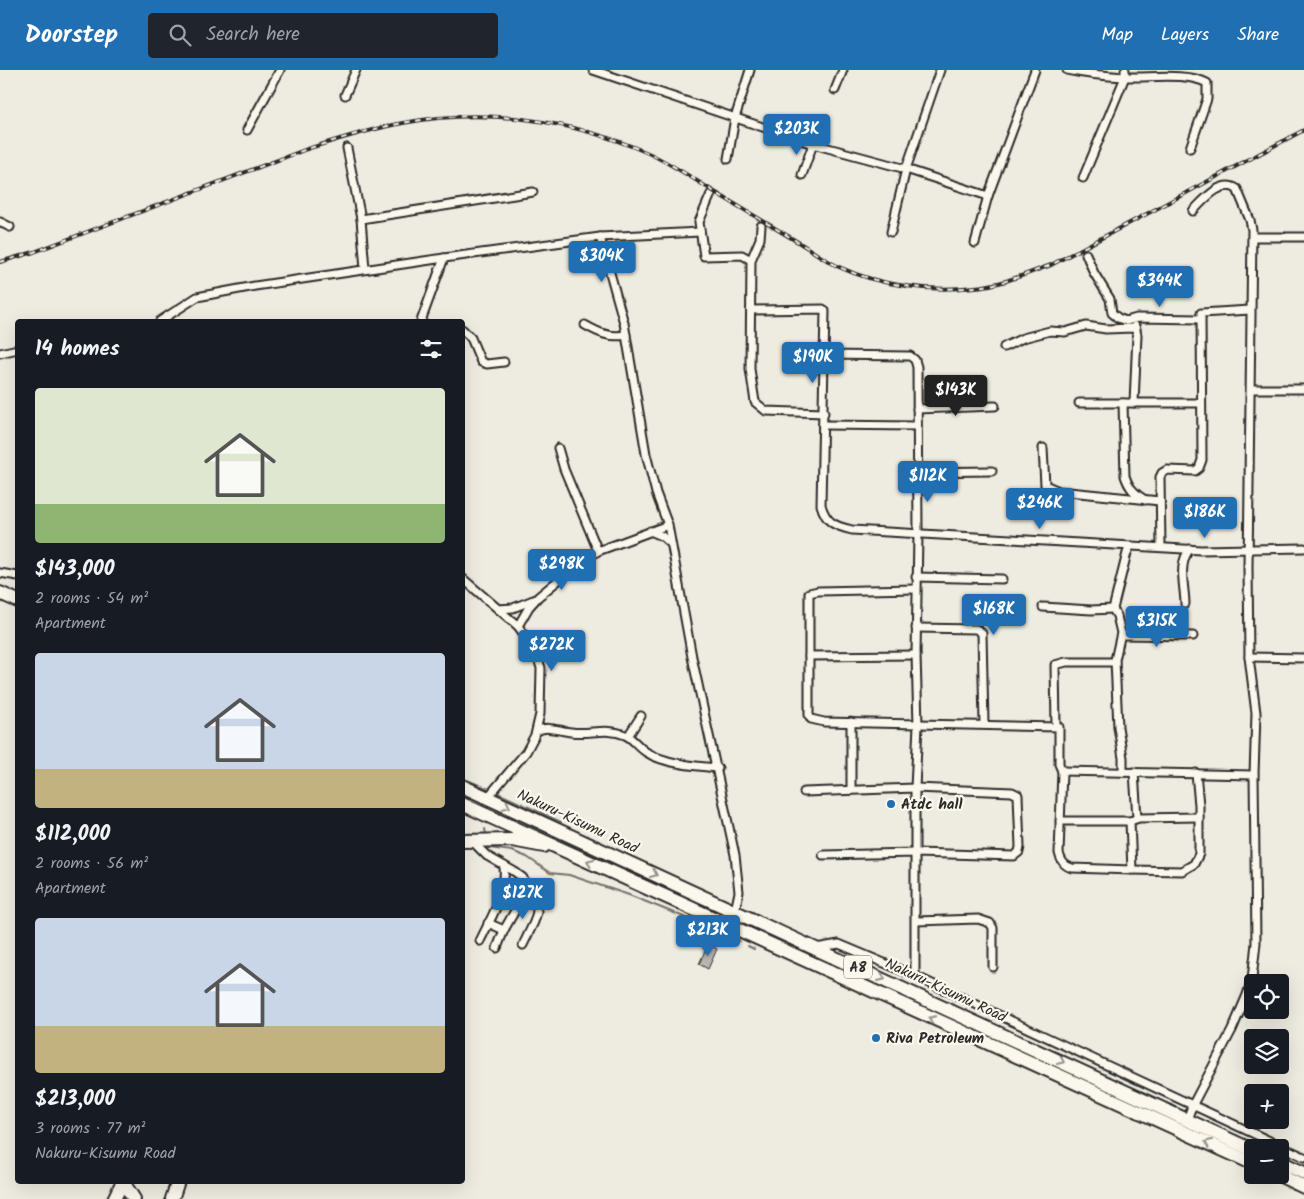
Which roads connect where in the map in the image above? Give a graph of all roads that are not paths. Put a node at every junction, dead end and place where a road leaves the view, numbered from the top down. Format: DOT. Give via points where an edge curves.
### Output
graph roads {
  1 [pos="356,70"];
  2 [pos="592,70"];
  3 [pos="750,70"];
  4 [pos="843,70"];
  5 [pos="940,70"];
  6 [pos="1035,70"];
  7 [pos="1067,70"];
  8 [pos="278,71"];
  9 [pos="1125,73"];
  10 [pos="1172,73"];
  11 [pos="835,90"];
  12 [pos="345,95"];
  13 [pos="735,118"];
  14 [pos="247,130"];
  15 [pos="813,144"];
  16 [pos="347,148"];
  17 [pos="1190,148"];
  18 [pos="728,159"];
  19 [pos="906,169"];
  20 [pos="802,175"];
  21 [pos="1083,178"];
  22 [pos="533,192"];
  23 [pos="712,194"];
  24 [pos="988,196"];
  25 [pos="1193,211"];
  26 [pos="361,219"];
  27 [pos="0,222"];
  28 [pos="761,226"];
  29 [pos="10,227"];
  30 [pos="700,232"];
  31 [pos="892,232"];
  32 [pos="600,237"];
  33 [pos="1252,237"];
  34 [pos="1304,237"];
  35 [pos="975,243"];
  36 [pos="1086,254"];
  37 [pos="444,258"];
  38 [pos="751,260"];
  39 [pos="365,269"];
  40 [pos="751,310"];
  41 [pos="1250,310"];
  42 [pos="163,319"];
  43 [pos="422,319"];
  44 [pos="1200,319"];
  45 [pos="1131,320"];
  46 [pos="585,326"];
  47 [pos="1136,329"];
  48 [pos="465,332"];
  49 [pos="626,335"];
  50 [pos="1004,347"];
  51 [pos="15,350"];
  52 [pos="0,353"];
  53 [pos="824,355"];
  54 [pos="504,362"];
  55 [pos="1251,389"];
  56 [pos="1304,390"];
  57 [pos="1134,402"];
  58 [pos="1079,403"];
  59 [pos="1124,403"];
  60 [pos="1201,403"];
  61 [pos="995,406"];
  62 [pos="917,409"];
  63 [pos="824,413"];
  64 [pos="823,425"];
  65 [pos="916,426"];
  66 [pos="558,448"];
  67 [pos="1042,448"];
  68 [pos="992,471"];
  69 [pos="916,472"];
  70 [pos="1145,500"];
  71 [pos="1160,501"];
  72 [pos="668,525"];
  73 [pos="650,531"];
  74 [pos="918,534"];
  75 [pos="671,544"];
  76 [pos="1130,546"];
  77 [pos="1161,547"];
  78 [pos="1304,548"];
  79 [pos="1190,549"];
  80 [pos="1248,550"];
  81 [pos="598,551"];
  82 [pos="0,573"];
  83 [pos="15,576"];
  84 [pos="916,577"];
  85 [pos="1002,579"];
  86 [pos="465,581"];
  87 [pos="916,589"];
  88 [pos="0,594"];
  89 [pos="538,597"];
  90 [pos="15,600"];
  91 [pos="1185,604"];
  92 [pos="1043,607"];
  93 [pos="498,609"];
  94 [pos="1113,609"];
  95 [pos="518,626"];
  96 [pos="916,628"];
  97 [pos="1121,635"];
  98 [pos="1193,636"];
  99 [pos="916,655"];
  100 [pos="809,656"];
  101 [pos="1249,657"];
  102 [pos="1304,658"];
  103 [pos="1115,662"];
  104 [pos="641,716"];
  105 [pos="850,722"];
  106 [pos="984,724"];
  107 [pos="918,725"];
  108 [pos="1056,726"];
  109 [pos="537,730"];
  110 [pos="628,736"];
  111 [pos="718,768"];
  112 [pos="1062,771"];
  113 [pos="1123,772"];
  114 [pos="1134,772"];
  115 [pos="1196,773"];
  116 [pos="1254,775"];
  117 [pos="465,787"];
  118 [pos="915,788"];
  119 [pos="851,790"];
  120 [pos="804,792"];
  121 [pos="488,797"];
  122 [pos="465,805"];
  123 [pos="1199,817"];
  124 [pos="1134,820"];
  125 [pos="1060,821"];
  126 [pos="467,841"];
  127 [pos="573,854"];
  128 [pos="916,854"];
  129 [pos="823,855"];
  130 [pos="504,866"];
  131 [pos="1132,870"];
  132 [pos="525,893"];
  133 [pos="735,910"];
  134 [pos="916,921"];
  135 [pos="488,923"];
  136 [pos="504,930"];
  137 [pos="480,941"];
  138 [pos="523,945"];
  139 [pos="497,948"];
  140 [pos="816,948"];
  141 [pos="993,967"];
  142 [pos="915,976"];
  143 [pos="1037,1032"];
  144 [pos="1028,1046"];
  145 [pos="1192,1106"];
  146 [pos="1188,1120"];
  147 [pos="1244,1146"];
  148 [pos="1304,1157"];
  149 [pos="1244,1159"];
  150 [pos="1289,1166"];
  151 [pos="1304,1173"];
  152 [pos="1289,1179"];
  153 [pos="177,1184"];
  154 [pos="125,1186"];
  155 [pos="1304,1186"];
  156 [pos="114,1199"];
  157 [pos="134,1199"];
  158 [pos="172,1199"];
  1 -- 12 [label="street"];
  2 -- 13 [label="street"];
  3 -- 13 [label="street"];
  4 -- 11 [label="street"];
  5 -- 19 [label="street"];
  6 -- 24 [label="street"];
  7 -- 9 [label="street"];
  8 -- 14 [label="street"];
  9 -- 10 [label="street"];
  9 -- 21 [label="street"];
  10 -- 17 [label="street" via="1206,84 1207,99"];
  13 -- 15 [label="street"];
  13 -- 18 [label="street"];
  15 -- 19 [label="street"];
  15 -- 20 [label="street"];
  16 -- 26 [label="street"];
  19 -- 24 [label="street"];
  19 -- 31 [label="street"];
  22 -- 26 [label="street"];
  23 -- 30 [label="street" via="700,219"];
  24 -- 35 [label="street"];
  25 -- 33 [label="street" via="1213,192 1232,186 1237,189 1250,220"];
  26 -- 39 [label="street"];
  27 -- 29 [label="street"];
  28 -- 38 [label="street" via="760,239"];
  30 -- 32 [label="street"];
  30 -- 38 [label="street" via="704,256 742,255"];
  32 -- 37 [label="street"];
  32 -- 49 [label="street"];
  33 -- 34 [label="street"];
  33 -- 41 [label="street"];
  36 -- 45 [label="street" via="1110,299 1112,313 1123,320"];
  37 -- 39 [label="street"];
  37 -- 43 [label="street"];
  38 -- 40 [label="street"];
  39 -- 42 [label="street" via="197,297"];
  40 -- 53 [label="street" via="824,310"];
  40 -- 63 [label="street" via="750,369 755,402 766,411"];
  41 -- 44 [label="street" via="1203,312"];
  41 -- 55 [label="street"];
  44 -- 45 [label="street"];
  44 -- 60 [label="street"];
  45 -- 47 [label="street"];
  46 -- 49 [label="street" via="605,335"];
  47 -- 50 [label="street" via="1086,326 1065,332 1050,331"];
  47 -- 57 [label="street"];
  48 -- 54 [label="street" via="481,362"];
  49 -- 72 [label="street" via="646,454"];
  51 -- 52 [label="street"];
  53 -- 62 [label="street" via="910,356 917,367"];
  53 -- 63 [label="street"];
  55 -- 56 [label="street"];
  55 -- 80 [label="street"];
  57 -- 59 [label="street"];
  57 -- 60 [label="street"];
  58 -- 59 [label="street"];
  59 -- 70 [label="street" via="1124,476 1134,494"];
  60 -- 71 [label="street" via="1201,464 1196,471 1167,470 1162,473"];
  61 -- 62 [label="street"];
  62 -- 65 [label="street"];
  63 -- 64 [label="street"];
  64 -- 65 [label="street"];
  64 -- 74 [label="street" via="821,504 826,519 836,526 852,530"];
  65 -- 69 [label="street"];
  66 -- 81 [label="street"];
  67 -- 70 [label="street" via="1045,485 1060,492"];
  68 -- 69 [label="street"];
  69 -- 74 [label="street"];
  70 -- 71 [label="street"];
  71 -- 77 [label="street"];
  72 -- 73 [label="street"];
  72 -- 75 [label="street"];
  73 -- 75 [label="street"];
  73 -- 81 [label="street"];
  74 -- 76 [label="street"];
  74 -- 84 [label="street"];
  75 -- 111 [label="street" via="692,657"];
  76 -- 77 [label="street"];
  76 -- 94 [label="street"];
  77 -- 79 [label="street"];
  78 -- 80 [label="street"];
  79 -- 80 [label="street"];
  79 -- 91 [label="street" via="1184,561 1182,584"];
  80 -- 101 [label="street"];
  81 -- 89 [label="street"];
  82 -- 83 [label="street"];
  84 -- 85 [label="street"];
  84 -- 87 [label="street"];
  86 -- 93 [label="street"];
  87 -- 96 [label="street"];
  87 -- 100 [label="street" via="810,592"];
  88 -- 90 [label="highway"];
  89 -- 93 [label="street" via="513,608"];
  89 -- 95 [label="street"];
  92 -- 94 [label="street"];
  93 -- 95 [label="street"];
  94 -- 97 [label="street"];
  95 -- 109 [label="street" via="535,650 541,668"];
  96 -- 99 [label="street"];
  96 -- 106 [label="street" via="982,632"];
  97 -- 98 [label="street"];
  97 -- 103 [label="street"];
  99 -- 100 [label="street"];
  99 -- 107 [label="street"];
  100 -- 105 [label="street" via="811,719"];
  101 -- 102 [label="street"];
  101 -- 116 [label="street" via="1256,713"];
  103 -- 108 [label="street" via="1055,665"];
  103 -- 113 [label="street"];
  104 -- 110 [label="street"];
  105 -- 107 [label="street"];
  105 -- 119 [label="street"];
  106 -- 107 [label="street"];
  106 -- 108 [label="street"];
  107 -- 118 [label="street"];
  108 -- 112 [label="street" via="1060,729 1059,764"];
  109 -- 110 [label="street" via="615,732"];
  109 -- 121 [label="street" via="526,752"];
  110 -- 111 [label="street" via="655,756"];
  111 -- 133 [label="street" via="739,878"];
  112 -- 113 [label="street"];
  112 -- 125 [label="street"];
  113 -- 114 [label="street"];
  114 -- 115 [label="street"];
  114 -- 124 [label="street"];
  115 -- 116 [label="street"];
  115 -- 123 [label="street"];
  116 -- 145 [label="street" via="1256,943 1252,979 1232,1030"];
  117 -- 121 [label="highway, Nakuru-Kisumu Road / A8"];
  118 -- 119 [label="street"];
  118 -- 128 [label="street"];
  118 -- 128 [label="street" via="1016,793 1020,800 1019,852 1014,856"];
  119 -- 120 [label="street"];
  121 -- 133 [label="highway, Nakuru-Kisumu Road / A8, one-way"];
  122 -- 127 [label="highway, Nakuru-Kisumu Road / A8"];
  123 -- 124 [label="street"];
  123 -- 131 [label="street" via="1199,854 1194,864 1182,871"];
  124 -- 125 [label="street"];
  124 -- 131 [label="street"];
  125 -- 131 [label="street" via="1059,853 1066,866"];
  126 -- 127 [label="highway" via="512,840"];
  126 -- 130 [label="street"];
  149 -- 127 [label="highway, Nakuru-Kisumu Road / A8, one-way"];
  128 -- 129 [label="street"];
  128 -- 134 [label="street"];
  130 -- 132 [label="street" via="522,878"];
  130 -- 135 [label="street" via="504,890"];
  132 -- 136 [label="street"];
  132 -- 138 [label="street" via="536,904 537,912"];
  133 -- 140 [label="highway, Nakuru-Kisumu Road / A8"];
  134 -- 141 [label="street" via="978,919 990,923 993,928"];
  134 -- 142 [label="street"];
  135 -- 136 [label="street"];
  135 -- 137 [label="street"];
  136 -- 139 [label="street"];
  140 -- 142 [label="street" via="838,944"];
  140 -- 144 [label="highway, Nakuru-Kisumu Road / A8, one-way"];
  142 -- 143 [label="street"];
  143 -- 144 [label="street"];
  143 -- 145 [label="street"];
  144 -- 146 [label="highway, Nakuru-Kisumu Road / A8, one-way"];
  145 -- 146 [label="street"];
  145 -- 148 [label="street"];
  146 -- 147 [label="highway, Nakuru-Kisumu Road / A8"];
  150 -- 151 [label="highway"];
  152 -- 155 [label="highway"];
  153 -- 158 [label="highway"];
  154 -- 156 [label="highway"];
  154 -- 157 [label="highway"];
}
